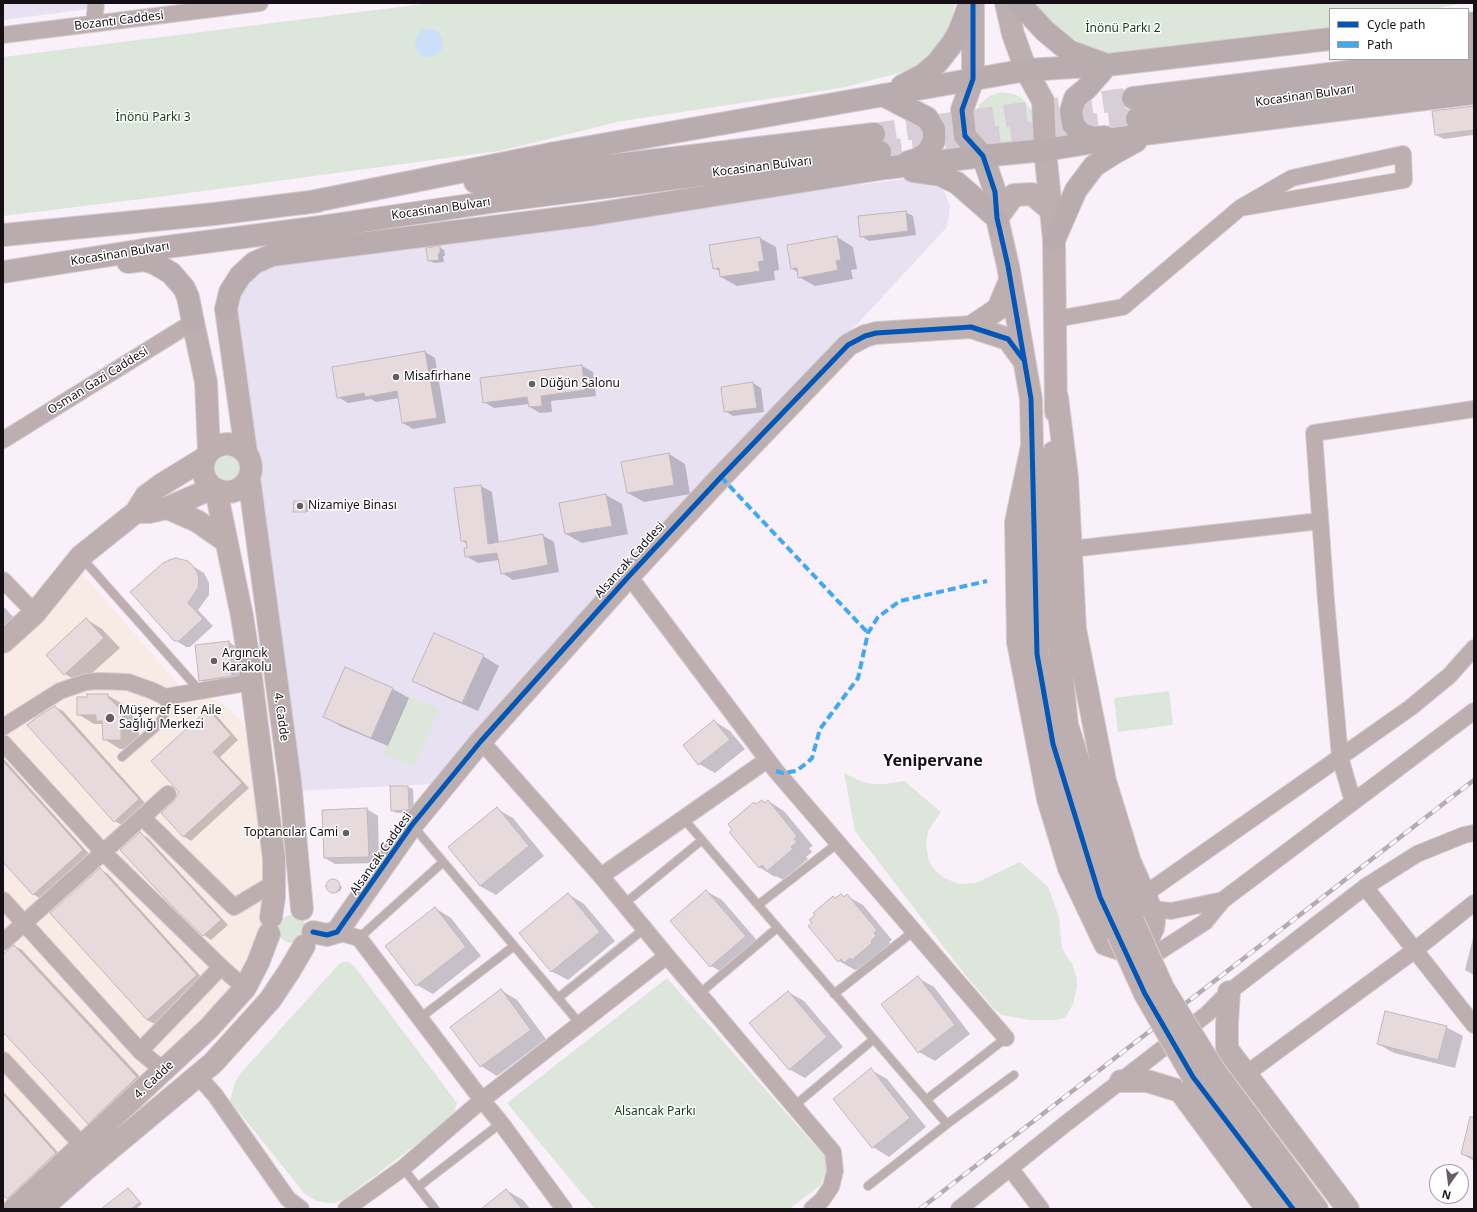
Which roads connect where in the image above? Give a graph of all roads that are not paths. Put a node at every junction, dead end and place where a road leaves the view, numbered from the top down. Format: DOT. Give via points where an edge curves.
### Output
graph roads {
  1 [pos="96,3"];
  2 [pos="260,3"];
  3 [pos="972,3"];
  4 [pos="1006,3"];
  5 [pos="1019,3"];
  6 [pos="94,24"];
  7 [pos="3,35"];
  8 [pos="1329,39"];
  9 [pos="1329,42"];
  10 [pos="1297,43"];
  11 [pos="1443,60"];
  12 [pos="1107,65"];
  13 [pos="1026,70"];
  14 [pos="1474,73"];
  15 [pos="973,79"];
  16 [pos="1474,93"];
  17 [pos="883,94"];
  18 [pos="1133,98"];
  19 [pos="1144,126"];
  20 [pos="1045,150"];
  21 [pos="880,151"];
  22 [pos="984,156"];
  23 [pos="305,203"];
  24 [pos="1240,208"];
  25 [pos="1051,210"];
  26 [pos="595,214"];
  27 [pos="997,218"];
  28 [pos="321,227"];
  29 [pos="3,235"];
  30 [pos="1054,240"];
  31 [pos="3,273"];
  32 [pos="1010,280"];
  33 [pos="226,310"];
  34 [pos="1056,319"];
  35 [pos="193,322"];
  36 [pos="971,327"];
  37 [pos="1024,361"];
  38 [pos="1057,397"];
  39 [pos="1474,409"];
  40 [pos="3,440"];
  41 [pos="246,452"];
  42 [pos="207,455"];
  43 [pos="249,478"];
  44 [pos="214,489"];
  45 [pos="167,508"];
  46 [pos="136,512"];
  47 [pos="1320,521"];
  48 [pos="226,541"];
  49 [pos="1071,549"];
  50 [pos="81,556"];
  51 [pos="629,576"];
  52 [pos="3,580"];
  53 [pos="35,614"];
  54 [pos="3,642"];
  55 [pos="1474,648"];
  56 [pos="252,682"];
  57 [pos="200,691"];
  58 [pos="165,697"];
  59 [pos="1474,711"];
  60 [pos="3,727"];
  61 [pos="481,741"];
  62 [pos="3,743"];
  63 [pos="122,757"];
  64 [pos="1340,757"];
  65 [pos="767,760"];
  66 [pos="168,794"];
  67 [pos="1352,802"];
  68 [pos="142,817"];
  69 [pos="683,818"];
  70 [pos="412,825"];
  71 [pos="1474,833"];
  72 [pos="702,840"];
  73 [pos="838,843"];
  74 [pos="103,852"];
  75 [pos="443,862"];
  76 [pos="601,876"];
  77 [pos="274,882"];
  78 [pos="1365,888"];
  79 [pos="3,900"];
  80 [pos="1222,900"];
  81 [pos="1148,901"];
  82 [pos="1474,903"];
  83 [pos="624,904"];
  84 [pos="758,905"];
  85 [pos="302,909"];
  86 [pos="24,923"];
  87 [pos="270,925"];
  88 [pos="778,928"];
  89 [pos="644,929"];
  90 [pos="914,931"];
  91 [pos="337,932"];
  92 [pos="1119,933"];
  93 [pos="359,938"];
  94 [pos="309,939"];
  95 [pos="3,942"];
  96 [pos="514,946"];
  97 [pos="1415,950"];
  98 [pos="667,956"];
  99 [pos="221,968"];
  100 [pos="245,988"];
  101 [pos="1229,992"];
  102 [pos="699,994"];
  103 [pos="834,994"];
  104 [pos="558,998"];
  105 [pos="420,1018"];
  106 [pos="580,1024"];
  107 [pos="1474,1025"];
  108 [pos="1006,1038"];
  109 [pos="874,1039"];
  110 [pos="1227,1049"];
  111 [pos="140,1051"];
  112 [pos="3,1060"];
  113 [pos="164,1071"];
  114 [pos="1246,1074"];
  115 [pos="1014,1075"];
  116 [pos="198,1076"];
  117 [pos="1121,1081"];
  118 [pos="1186,1084"];
  119 [pos="482,1100"];
  120 [pos="926,1100"];
  121 [pos="794,1106"];
  122 [pos="501,1123"];
  123 [pos="947,1124"];
  124 [pos="83,1146"];
  125 [pos="403,1168"];
  126 [pos="1010,1168"];
  127 [pos="868,1186"];
  128 [pos="418,1188"];
  129 [pos="14,1209"];
  130 [pos="42,1209"];
  131 [pos="301,1209"];
  132 [pos="346,1209"];
  133 [pos="435,1209"];
  134 [pos="564,1209"];
  135 [pos="812,1209"];
  136 [pos="959,1209"];
  137 [pos="1041,1209"];
  138 [pos="1267,1209"];
  139 [pos="1293,1209"];
  140 [pos="1317,1209"];
  141 [pos="1348,1209"];
  1 -- 6 [label="street"];
  2 -- 6 [label="street, Bozantı Caddesi"];
  3 -- 15 [label="street"];
  3 -- 17 [label="highway" via="959,32 937,63 915,80"];
  4 -- 13 [label="street" via="1013,34"];
  5 -- 12 [label="highway" via="1045,31 1069,51"];
  6 -- 7 [label="street, Bozantı Caddesi"];
  8 -- 10 [label="highway"];
  9 -- 10 [label="highway"];
  10 -- 12 [label="highway"];
  11 -- 18 [label="highway, Kocasinan Bulvarı"];
  12 -- 13 [label="highway"];
  12 -- 19 [label="highway" via="1072,104 1071,118 1076,129 1081,134 1093,138"];
  13 -- 15 [label="highway"];
  13 -- 20 [label="street" via="1043,101"];
  14 -- 19 [label="highway, Kocasinan Bulvarı"];
  15 -- 17 [label="highway"];
  15 -- 22 [label="street" via="962,110 965,136"];
  16 -- 19 [label="highway"];
  17 -- 21 [label="highway" via="927,118 935,135 932,147 924,156"];
  17 -- 23 [label="highway" via="555,153"];
  19 -- 20 [label="highway"];
  19 -- 30 [label="highway" via="1116,152 1094,166 1076,190"];
  20 -- 22 [label="highway"];
  20 -- 25 [label="street"];
  21 -- 22 [label="highway"];
  21 -- 23 [label="highway, Kocasinan Bulvarı"];
  21 -- 26 [label="highway"];
  21 -- 27 [label="highway" via="957,183"];
  21 -- 28 [label="highway, Kocasinan Bulvarı" via="497,201"];
  22 -- 27 [label="street" via="995,192"];
  23 -- 29 [label="highway, Kocasinan Bulvarı"];
  24 -- 24 [label="street" via="1292,178 1403,154 1404,180"];
  24 -- 34 [label="street" via="1123,307"];
  25 -- 27 [label="street" via="1032,194 1014,195"];
  25 -- 30 [label="street"];
  26 -- 28 [label="highway"];
  26 -- 33 [label="highway" via="272,255 254,263 240,276 230,292"];
  27 -- 32 [label="street"];
  28 -- 31 [label="highway, Kocasinan Bulvarı" via="143,250"];
  30 -- 34 [label="street"];
  31 -- 35 [label="highway" via="144,260 171,273 184,288"];
  32 -- 36 [label="street, Alsancak Caddesi" via="998,309"];
  32 -- 37 [label="street"];
  33 -- 41 [label="street"];
  34 -- 38 [label="street"];
  35 -- 40 [label="street, Osman Gazi Caddesi"];
  35 -- 42 [label="street" via="206,382"];
  36 -- 37 [label="street, Alsancak Caddesi" via="1008,339"];
  36 -- 51 [label="street, Alsancak Caddesi" via="876,334 865,336 848,345"];
  37 -- 92 [label="street" via="1031,399 1037,654 1053,744 1100,897"];
  38 -- 49 [label="street" via="1067,477"];
  38 -- 92 [label="street" via="1052,492 1055,609 1067,725 1118,885"];
  39 -- 47 [label="street" via="1314,433"];
  41 -- 42 [label="street" via="227,444 214,448"];
  41 -- 43 [label="street" via="251,466"];
  42 -- 44 [label="street" via="203,471"];
  42 -- 46 [label="street" via="146,496"];
  43 -- 44 [label="street" via="235,491"];
  43 -- 85 [label="street, 4. Cadde" via="290,781"];
  44 -- 45 [label="street"];
  44 -- 48 [label="street, 4. Cadde"];
  45 -- 46 [label="street"];
  45 -- 48 [label="street" via="197,521"];
  46 -- 50 [label="street"];
  47 -- 49 [label="street"];
  47 -- 64 [label="street"];
  48 -- 56 [label="street, 4. Cadde" via="242,616"];
  49 -- 81 [label="street" via="1075,629 1104,781 1130,862"];
  50 -- 53 [label="street"];
  50 -- 57 [label="lane"];
  51 -- 61 [label="street, Alsancak Caddesi"];
  51 -- 65 [label="street"];
  52 -- 53 [label="street"];
  53 -- 54 [label="street"];
  55 -- 64 [label="street" via="1430,693"];
  56 -- 57 [label="street"];
  56 -- 77 [label="street, 4. Cadde" via="274,860"];
  57 -- 58 [label="street"];
  58 -- 60 [label="street" via="128,682 86,682 60,691"];
  58 -- 63 [label="lane" via="165,714 155,728"];
  59 -- 67 [label="street"];
  61 -- 70 [label="street, Alsancak Caddesi"];
  61 -- 76 [label="street"];
  62 -- 74 [label="street"];
  64 -- 67 [label="street"];
  64 -- 81 [label="street"];
  65 -- 69 [label="street"];
  65 -- 73 [label="street"];
  66 -- 68 [label="street"];
  67 -- 80 [label="street"];
  68 -- 74 [label="street"];
  68 -- 77 [label="street" via="234,907"];
  69 -- 72 [label="lane"];
  69 -- 76 [label="street"];
  70 -- 75 [label="lane"];
  70 -- 91 [label="street, Alsancak Caddesi"];
  71 -- 78 [label="street" via="1417,854"];
  72 -- 83 [label="lane"];
  72 -- 84 [label="lane"];
  73 -- 84 [label="lane"];
  73 -- 90 [label="street"];
  74 -- 86 [label="street"];
  74 -- 99 [label="street"];
  75 -- 93 [label="lane"];
  75 -- 96 [label="lane"];
  76 -- 83 [label="street"];
  77 -- 87 [label="street, 4. Cadde"];
  78 -- 97 [label="street"];
  78 -- 101 [label="street"];
  79 -- 86 [label="street"];
  80 -- 81 [label="street" via="1171,912"];
  80 -- 92 [label="street" via="1205,922 1143,962 1126,963 1118,958"];
  81 -- 92 [label="street" via="1154,922 1149,937 1131,947 1120,949"];
  82 -- 97 [label="street"];
  83 -- 89 [label="street"];
  84 -- 88 [label="lane"];
  85 -- 87 [label="street" via="285,906 277,910"];
  85 -- 94 [label="street" via="309,915 312,923"];
  86 -- 95 [label="street"];
  86 -- 111 [label="street"];
  87 -- 94 [label="street" via="272,942 287,951 296,950"];
  87 -- 100 [label="street, 4. Cadde" via="258,963"];
  88 -- 102 [label="lane"];
  88 -- 103 [label="lane"];
  89 -- 98 [label="street"];
  89 -- 104 [label="lane"];
  90 -- 103 [label="lane"];
  90 -- 108 [label="street"];
  91 -- 93 [label="street"];
  91 -- 94 [label="street"];
  92 -- 118 [label="street, bridge"];
  92 -- 140 [label="street, bridge" via="1163,988 1214,1070"];
  93 -- 105 [label="street"];
  94 -- 116 [label="street, 4. Cadde" via="270,1000 230,1046"];
  96 -- 104 [label="lane"];
  96 -- 105 [label="lane"];
  97 -- 107 [label="street"];
  97 -- 114 [label="street"];
  98 -- 102 [label="street"];
  98 -- 106 [label="street"];
  99 -- 100 [label="street"];
  99 -- 111 [label="street"];
  100 -- 113 [label="street, 4. Cadde" via="209,1028"];
  101 -- 110 [label="street"];
  101 -- 117 [label="street" via="1207,1014"];
  102 -- 121 [label="street"];
  103 -- 109 [label="lane"];
  104 -- 106 [label="lane"];
  105 -- 119 [label="street"];
  106 -- 119 [label="street"];
  108 -- 120 [label="lane"];
  109 -- 120 [label="lane"];
  109 -- 121 [label="lane"];
  110 -- 114 [label="street"];
  110 -- 118 [label="street" via="1209,1048 1190,1052 1179,1068"];
  111 -- 113 [label="street"];
  112 -- 124 [label="street"];
  113 -- 124 [label="street, 4. Cadde"];
  114 -- 141 [label="street"];
  115 -- 123 [label="lane"];
  116 -- 130 [label="street, 4. Cadde"];
  116 -- 131 [label="street" via="215,1095 288,1199"];
  117 -- 118 [label="street"];
  117 -- 126 [label="street"];
  118 -- 138 [label="street"];
  118 -- 139 [label="street"];
  119 -- 122 [label="street"];
  119 -- 125 [label="street"];
  120 -- 123 [label="lane"];
  121 -- 135 [label="street" via="833,1152 835,1161 831,1187"];
  122 -- 128 [label="lane"];
  122 -- 134 [label="street"];
  123 -- 127 [label="lane"];
  124 -- 129 [label="street, 4. Cadde"];
  125 -- 128 [label="lane"];
  125 -- 132 [label="street"];
  126 -- 136 [label="street"];
  126 -- 137 [label="street"];
  128 -- 133 [label="lane"];
}
